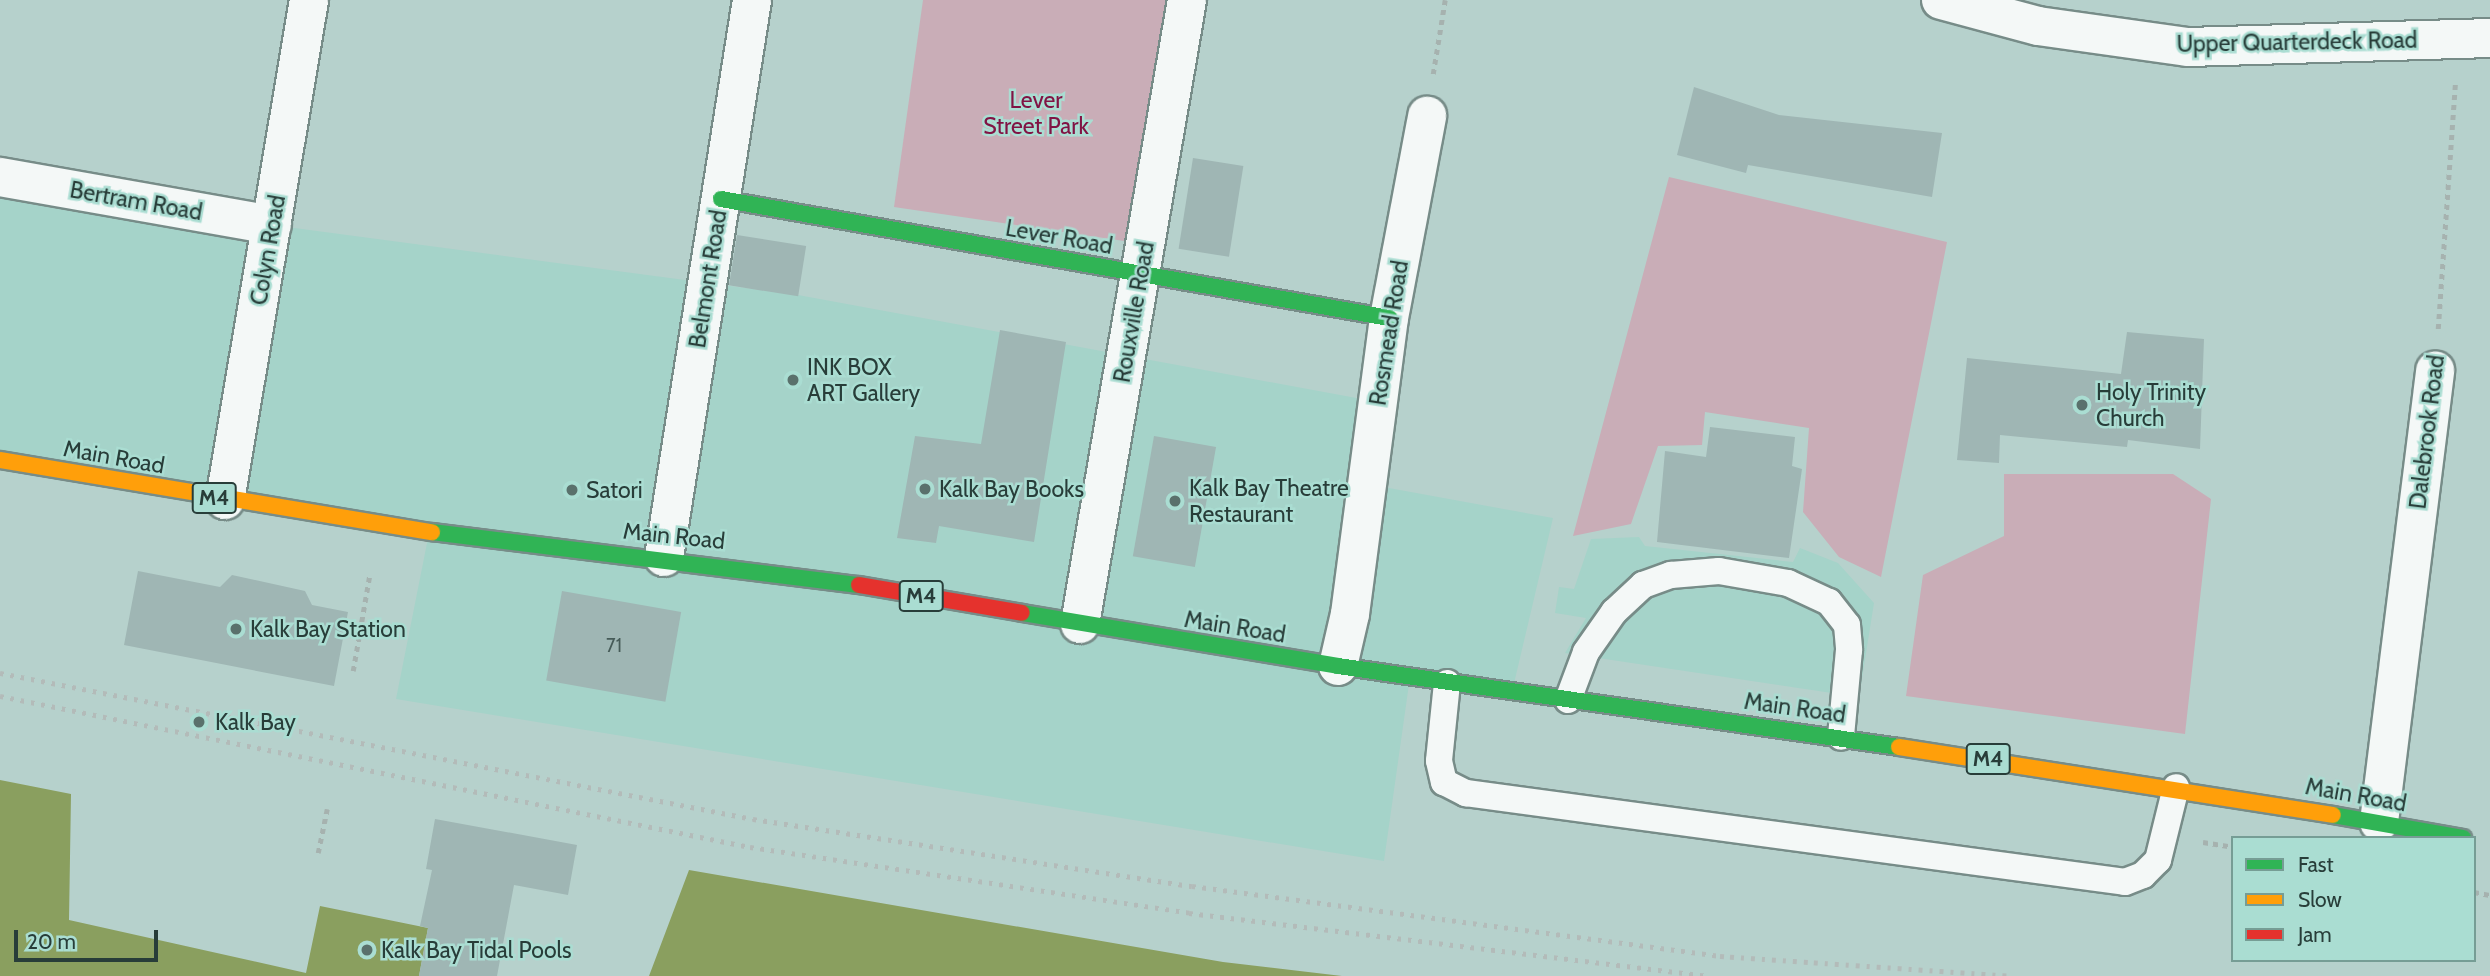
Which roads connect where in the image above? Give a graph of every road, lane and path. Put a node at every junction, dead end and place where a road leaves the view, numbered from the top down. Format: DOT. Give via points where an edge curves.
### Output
graph roads {
  1 [pos="309,0"];
  2 [pos="752,0"];
  3 [pos="1187,0"];
  4 [pos="1445,0"];
  5 [pos="1941,0"];
  6 [pos="2474,39"];
  7 [pos="1427,116"];
  8 [pos="0,177"];
  9 [pos="721,198"];
  10 [pos="272,225"];
  11 [pos="1141,275"];
  12 [pos="1389,318"];
  13 [pos="2435,370"];
  14 [pos="0,460"];
  15 [pos="225,500"];
  16 [pos="664,557"];
  17 [pos="370,573"];
  18 [pos="1080,624"];
  19 [pos="1338,666"];
  20 [pos="353,670"];
  21 [pos="1447,683"];
  22 [pos="1568,700"];
  23 [pos="1841,737"];
  24 [pos="2176,787"];
  25 [pos="327,808"];
  26 [pos="2379,822"];
  27 [pos="2452,836"];
  28 [pos="318,853"];
  1 -- 10 [label="street, Colyn Road"];
  2 -- 9 [label="street, Belmont Road"];
  3 -- 11 [label="street, Rouxville Road"];
  4 -- 7 [label="path"];
  5 -- 6 [label="street, Upper Quarterdeck Road" via="2038,26 2188,47"];
  6 -- 13 [label="path, Dalebrook Road"];
  7 -- 12 [label="street, Rosmead Road"];
  8 -- 10 [label="street, Bertram Road"];
  9 -- 11 [label="main road, Lever Road"];
  9 -- 16 [label="street, Belmont Road"];
  10 -- 15 [label="street, Colyn Road"];
  11 -- 12 [label="main road, Lever Road"];
  11 -- 18 [label="street, Rouxville Road"];
  12 -- 19 [label="street, Rosmead Road" via="1350,614"];
  13 -- 26 [label="street, Dalebrook Road"];
  14 -- 15 [label="main road, Main Road / M4"];
  15 -- 16 [label="main road, Main Road / M4" via="429,532"];
  16 -- 18 [label="main road, Main Road / M4"];
  17 -- 20 [label="path"];
  18 -- 19 [label="main road, Main Road / M4"];
  19 -- 21 [label="main road, Main Road / M4"];
  21 -- 22 [label="main road, Main Road / M4"];
  21 -- 24 [label="lane" via="1439,761 1444,782 1466,793 2125,882 2143,875 2158,860"];
  22 -- 23 [label="main road, Main Road / M4"];
  22 -- 23 [label="lane" via="1586,652 1614,612 1643,585 1671,575 1719,571 1788,583 1829,602 1847,625"];
  23 -- 24 [label="main road, Main Road / M4"];
  24 -- 26 [label="main road, Main Road / M4"];
  25 -- 28 [label="path"];
  26 -- 27 [label="main road, Main Road / M4"];
}
